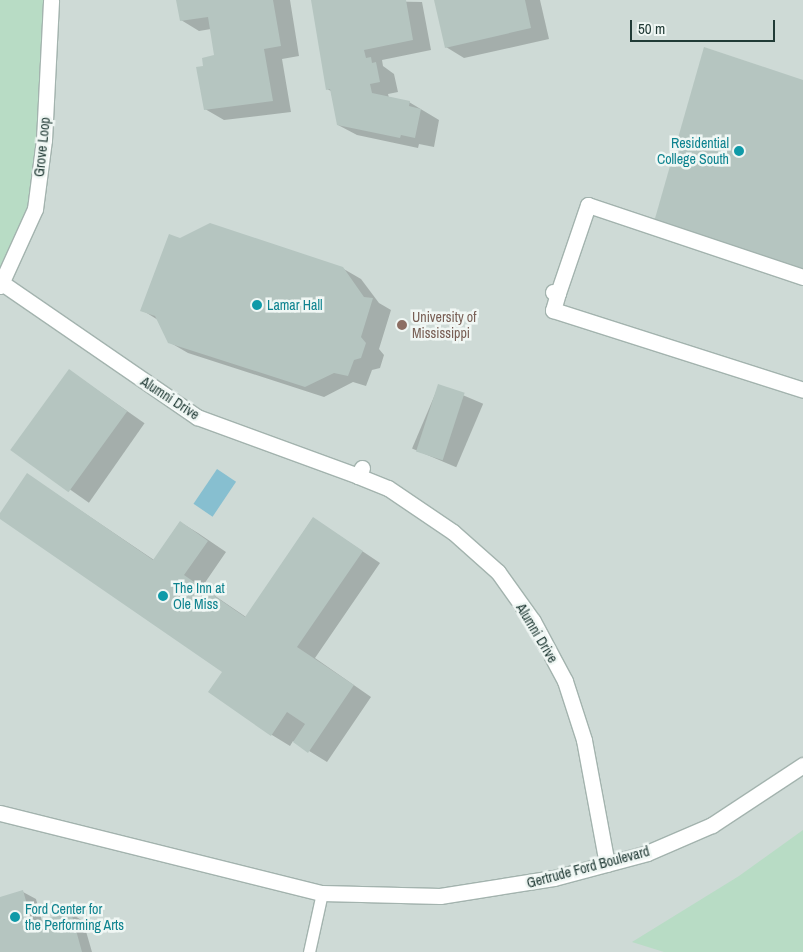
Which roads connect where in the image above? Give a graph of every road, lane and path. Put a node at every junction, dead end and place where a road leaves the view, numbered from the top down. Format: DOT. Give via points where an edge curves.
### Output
graph roads {
  1 [pos="51,0"];
  2 [pos="803,277"];
  3 [pos="1,284"];
  4 [pos="803,390"];
  5 [pos="803,765"];
  6 [pos="0,813"];
  7 [pos="607,864"];
  8 [pos="322,893"];
  9 [pos="309,952"];
  1 -- 3 [label="street, Grove Loop" via="44,140 35,209"];
  2 -- 4 [label="street" via="726,258 588,206 556,292 553,310 560,317"];
  3 -- 7 [label="street, Alumni Drive" via="197,417 360,472 388,488 453,532 498,572 533,621 565,681 584,740"];
  5 -- 7 [label="street, Gertrude Ford Boulevard" via="712,825 647,852"];
  6 -- 8 [label="street, Gertrude Ford Boulevard"];
  7 -- 8 [label="street, Gertrude Ford Boulevard" via="522,885 440,896"];
  8 -- 9 [label="lane"];
}
